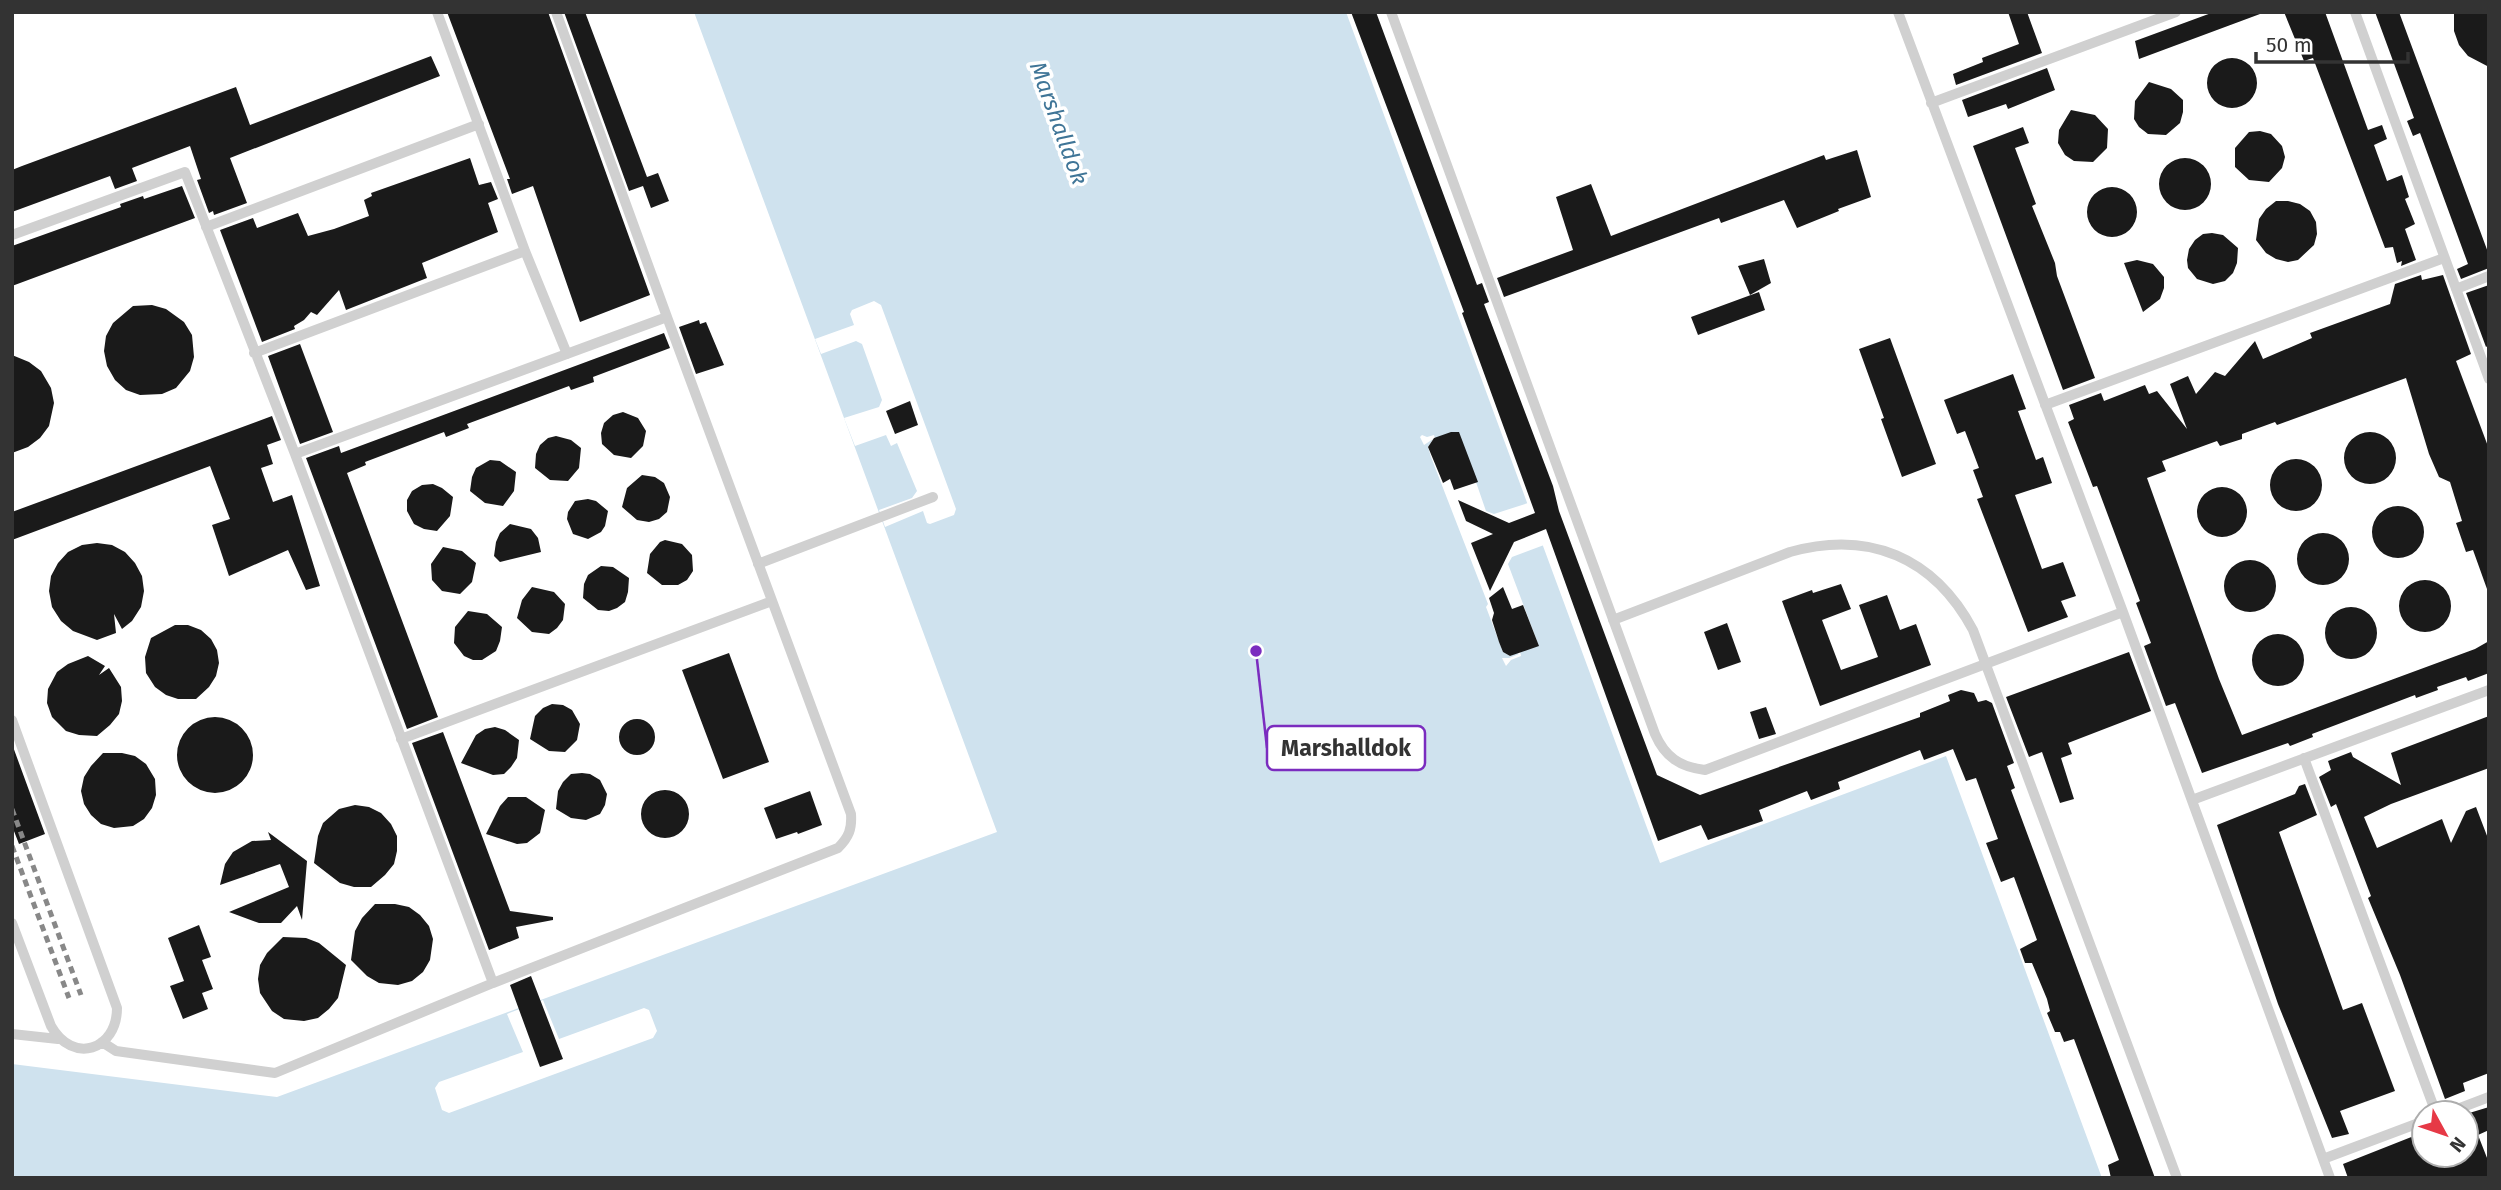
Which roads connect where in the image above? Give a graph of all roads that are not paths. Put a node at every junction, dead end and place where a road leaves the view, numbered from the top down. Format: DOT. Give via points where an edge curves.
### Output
graph roads {
  1 [pos="437,12"];
  2 [pos="556,12"];
  3 [pos="1391,12"];
  4 [pos="1898,12"];
  5 [pos="2176,12"];
  6 [pos="2355,12"];
  7 [pos="1931,103"];
  8 [pos="479,124"];
  9 [pos="206,227"];
  10 [pos="12,236"];
  11 [pos="525,251"];
  12 [pos="2444,258"];
  13 [pos="2489,276"];
  14 [pos="2456,289"];
  15 [pos="667,317"];
  16 [pos="254,353"];
  17 [pos="567,354"];
  18 [pos="2489,379"];
  19 [pos="2045,405"];
  20 [pos="295,454"];
  21 [pos="933,497"];
  22 [pos="758,564"];
  23 [pos="772,601"];
  24 [pos="2123,612"];
  25 [pos="1613,620"];
  26 [pos="1986,664"];
  27 [pos="2489,690"];
  28 [pos="12,720"];
  29 [pos="401,739"];
  30 [pos="2304,758"];
  31 [pos="2192,800"];
  32 [pos="12,923"];
  33 [pos="493,984"];
  34 [pos="12,1034"];
  35 [pos="58,1039"];
  36 [pos="102,1042"];
  37 [pos="2431,1099"];
  38 [pos="2410,1127"];
  39 [pos="2323,1159"];
  40 [pos="2177,1178"];
  41 [pos="2330,1178"];
  1 -- 8 [label="lane"];
  2 -- 15 [label="lane"];
  3 -- 25 [label="lane"];
  4 -- 7 [label="lane"];
  5 -- 7 [label="lane"];
  6 -- 12 [label="lane"];
  7 -- 19 [label="lane"];
  8 -- 9 [label="lane"];
  8 -- 11 [label="lane"];
  9 -- 10 [label="lane" via="185,172"];
  9 -- 16 [label="lane"];
  11 -- 16 [label="lane"];
  11 -- 17 [label="lane"];
  12 -- 14 [label="lane"];
  12 -- 19 [label="lane"];
  13 -- 14 [label="lane"];
  14 -- 18 [label="lane"];
  15 -- 17 [label="lane"];
  15 -- 22 [label="lane"];
  16 -- 20 [label="lane"];
  17 -- 20 [label="lane"];
  19 -- 24 [label="lane"];
  20 -- 29 [label="lane"];
  21 -- 22 [label="lane"];
  22 -- 23 [label="lane"];
  23 -- 29 [label="lane"];
  23 -- 33 [label="lane" via="851,814 852,828 846,840 838,848"];
  24 -- 26 [label="lane"];
  24 -- 31 [label="lane"];
  25 -- 26 [label="lane" via="1790,552 1841,543 1900,556 1942,584 1960,605"];
  25 -- 26 [label="lane" via="1662,748 1688,768 1705,770"];
  26 -- 40 [label="lane"];
  27 -- 30 [label="lane"];
  28 -- 36 [label="lane" via="117,1008 117,1022"];
  29 -- 33 [label="lane"];
  30 -- 31 [label="lane"];
  30 -- 37 [label="lane"];
  31 -- 39 [label="lane"];
  32 -- 35 [label="lane"];
  33 -- 36 [label="lane" via="275,1073 116,1051"];
  34 -- 35 [label="lane"];
  35 -- 36 [label="lane" via="69,1047 86,1048"];
  38 -- 39 [label="lane"];
  39 -- 41 [label="lane"];
}
